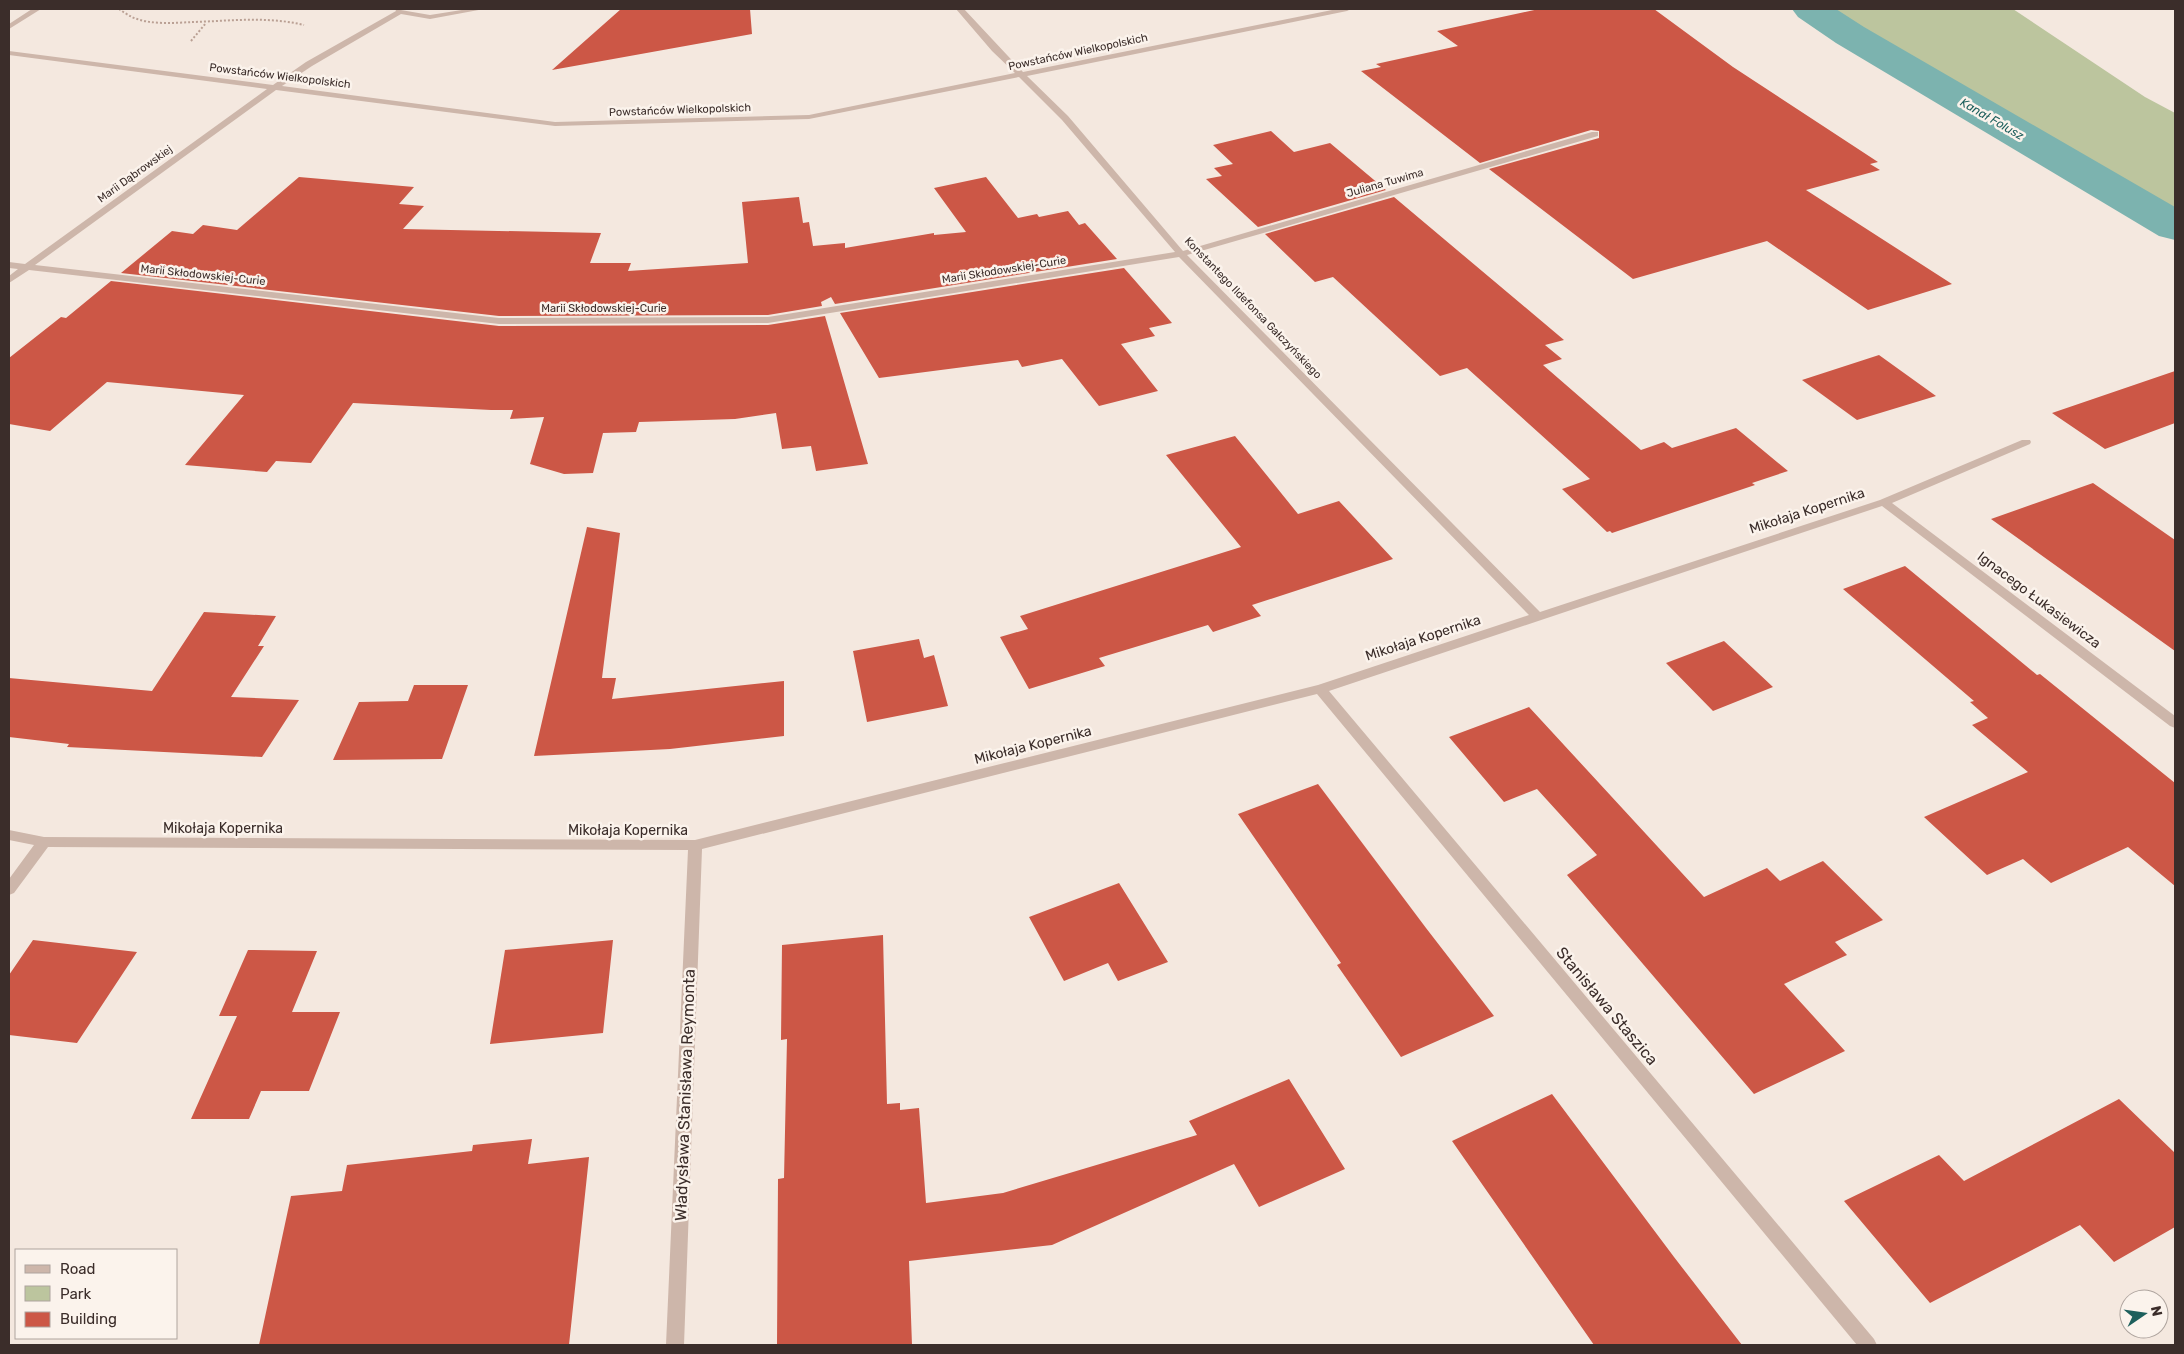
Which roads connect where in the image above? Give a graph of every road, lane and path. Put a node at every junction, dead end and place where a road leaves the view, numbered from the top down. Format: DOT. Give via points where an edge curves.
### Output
graph roads {
  1 [pos="37,9"];
  2 [pos="119,9"];
  3 [pos="480,9"];
  4 [pos="960,9"];
  5 [pos="1347,9"];
  6 [pos="399,11"];
  7 [pos="9,27"];
  8 [pos="337,48"];
  9 [pos="9,52"];
  10 [pos="1021,75"];
  11 [pos="275,87"];
  12 [pos="1595,134"];
  13 [pos="1181,254"];
  14 [pos="9,265"];
  15 [pos="25,268"];
  16 [pos="9,280"];
  17 [pos="2026,442"];
  18 [pos="1884,502"];
  19 [pos="1537,616"];
  20 [pos="1320,688"];
  21 [pos="2175,723"];
  22 [pos="9,835"];
  23 [pos="44,842"];
  24 [pos="695,845"];
  25 [pos="9,888"];
  26 [pos="675,1345"];
  27 [pos="1868,1345"];
  1 -- 7 [label="street"];
  2 -- 8 [label="path" via="124,15 158,23 262,19 297,22 325,35"];
  3 -- 6 [label="street" via="430,17"];
  4 -- 10 [label="street, Konstantego Ildefonsa Gałczyńskiego"];
  5 -- 10 [label="street, Powstańców Wielkopolskich"];
  6 -- 8 [label="street, Marii Dąbrowskiej"];
  8 -- 11 [label="street, Marii Dąbrowskiej"];
  9 -- 11 [label="street, Powstańców Wielkopolskich"];
  10 -- 11 [label="street, Powstańców Wielkopolskich" via="809,117 555,124"];
  10 -- 13 [label="street, Konstantego Ildefonsa Gałczyńskiego" via="1065,118"];
  11 -- 15 [label="street, Marii Dąbrowskiej"];
  12 -- 13 [label="street, Juliana Tuwima"];
  13 -- 15 [label="street, Marii Skłodowskiej-Curie" via="768,320 499,321"];
  13 -- 19 [label="street, Konstantego Ildefonsa Gałczyńskiego"];
  14 -- 15 [label="street, Marii Skłodowskiej-Curie"];
  15 -- 16 [label="street, Marii Dąbrowskiej"];
  17 -- 18 [label="street, Mikołaja Kopernika"];
  18 -- 19 [label="street, Mikołaja Kopernika"];
  18 -- 21 [label="street, Ignacego Łukasiewicza"];
  19 -- 20 [label="street, Mikołaja Kopernika"];
  20 -- 24 [label="street, Mikołaja Kopernika"];
  20 -- 27 [label="street, Stanisława Staszica"];
  22 -- 23 [label="street, Mikołaja Kopernika"];
  23 -- 24 [label="street, Mikołaja Kopernika"];
  23 -- 25 [label="street"];
  24 -- 26 [label="street, Władysława Stanisława Reymonta"];
}
